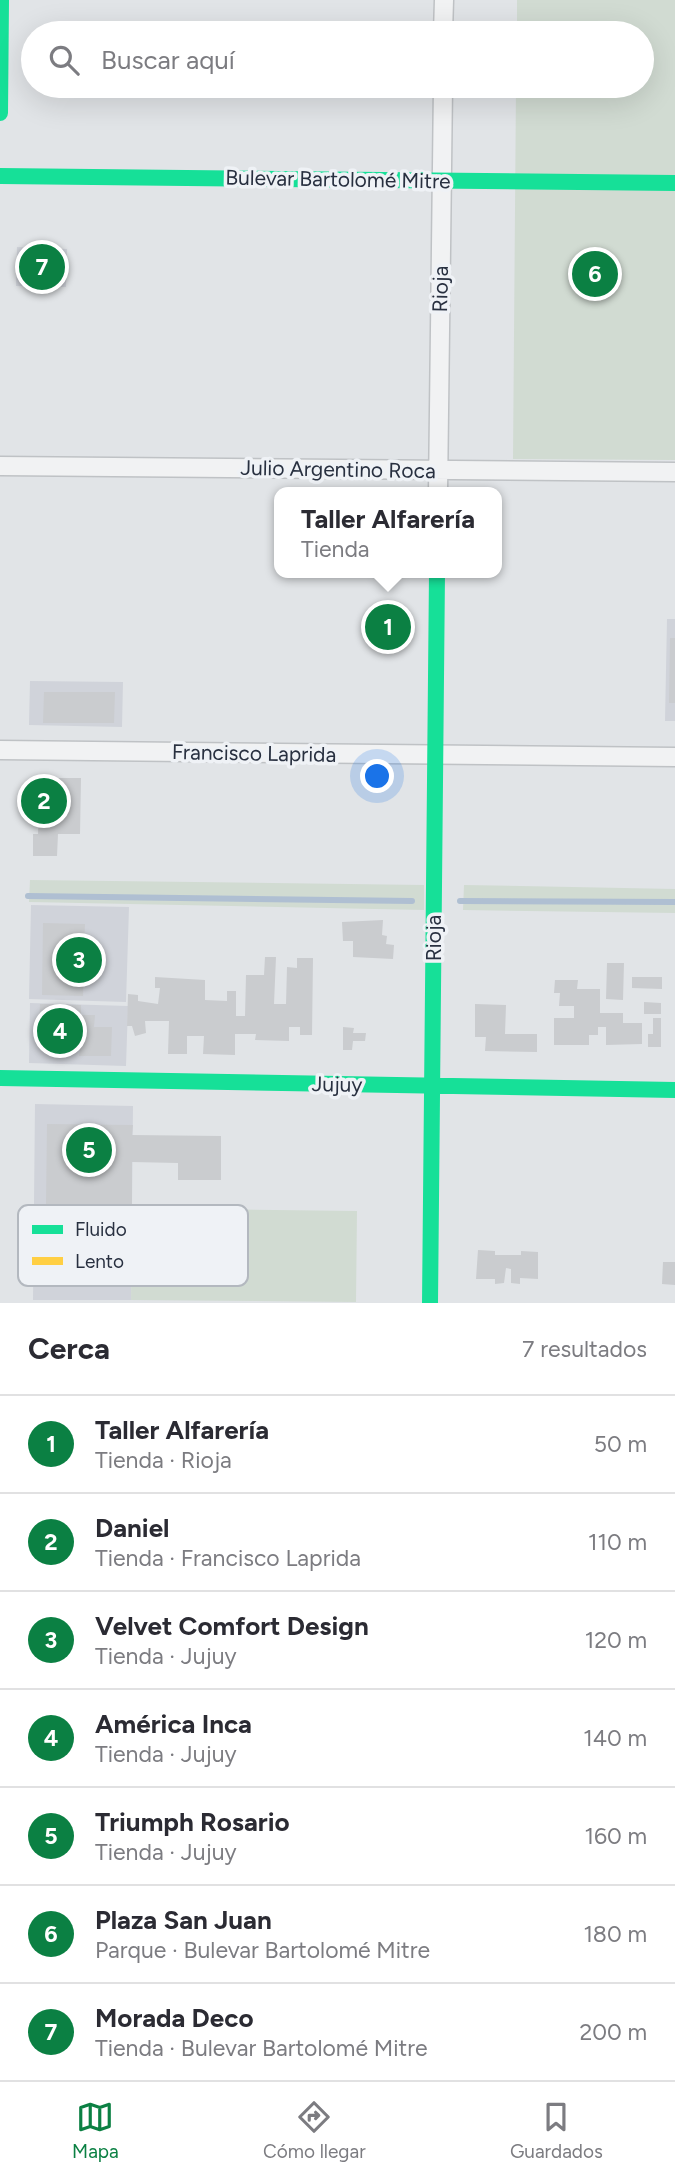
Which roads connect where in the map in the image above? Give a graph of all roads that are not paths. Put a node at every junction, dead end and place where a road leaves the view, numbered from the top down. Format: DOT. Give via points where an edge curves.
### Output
graph roads {
  1 [pos="1,0"];
  2 [pos="444,0"];
  3 [pos="443,21"];
  4 [pos="443,98"];
  5 [pos="0,113"];
  6 [pos="0,176"];
  7 [pos="442,180"];
  8 [pos="675,183"];
  9 [pos="0,466"];
  10 [pos="438,470"];
  11 [pos="675,472"];
  12 [pos="438,487"];
  13 [pos="437,578"];
  14 [pos="0,750"];
  15 [pos="435,755"];
  16 [pos="675,758"];
  17 [pos="0,1078"];
  18 [pos="432,1086"];
  19 [pos="675,1090"];
  20 [pos="430,1303"];
  1 -- 5 [label="street"];
  2 -- 3 [label="street"];
  4 -- 7 [label="street, Rioja"];
  6 -- 7 [label="street, Bulevar Bartolomé Mitre"];
  7 -- 8 [label="street, Bulevar Bartolomé Mitre"];
  7 -- 10 [label="street, Rioja"];
  9 -- 10 [label="street, Julio Argentino Roca"];
  10 -- 11 [label="street, Julio Argentino Roca"];
  10 -- 12 [label="street, Rioja"];
  13 -- 15 [label="street, Rioja"];
  14 -- 15 [label="street, Francisco Laprida"];
  15 -- 16 [label="street, Francisco Laprida"];
  15 -- 18 [label="street, Rioja"];
  17 -- 18 [label="street, Jujuy"];
  18 -- 19 [label="street, Jujuy"];
  18 -- 20 [label="street, Rioja"];
}
